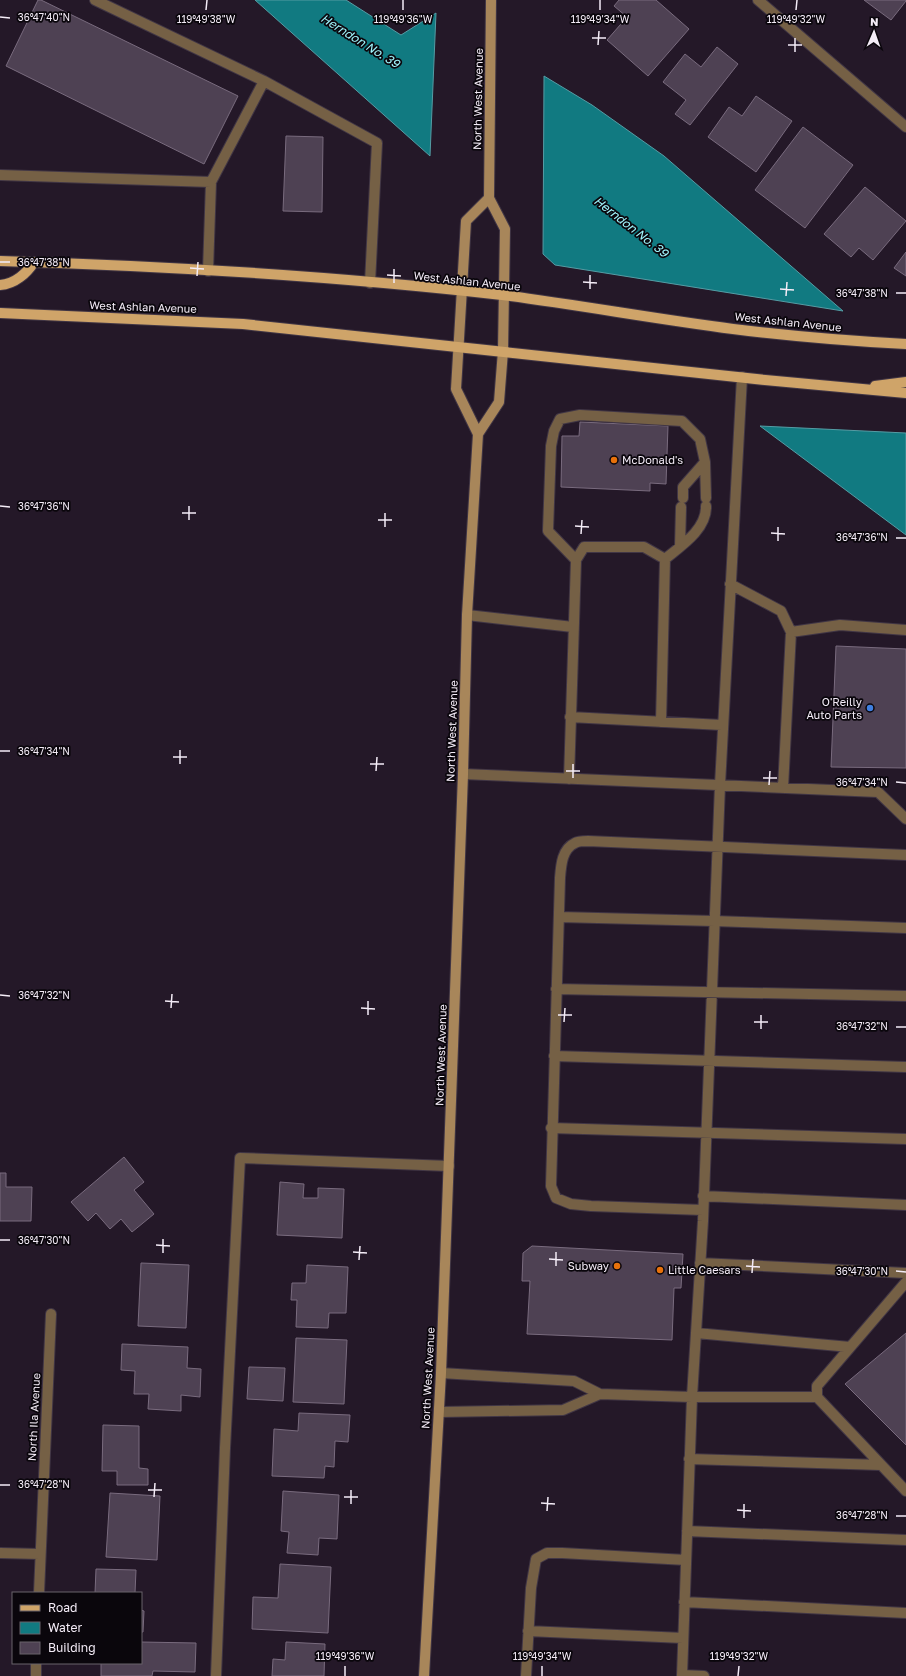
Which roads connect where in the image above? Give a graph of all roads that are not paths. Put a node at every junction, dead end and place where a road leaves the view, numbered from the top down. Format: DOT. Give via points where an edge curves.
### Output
graph roads {
  1 [pos="95,0"];
  2 [pos="491,0"];
  3 [pos="758,0"];
  4 [pos="264,81"];
  5 [pos="906,127"];
  6 [pos="0,175"];
  7 [pos="211,182"];
  8 [pos="489,198"];
  9 [pos="0,260"];
  10 [pos="34,262"];
  11 [pos="208,271"];
  12 [pos="370,283"];
  13 [pos="0,285"];
  14 [pos="462,292"];
  15 [pos="503,296"];
  16 [pos="0,313"];
  17 [pos="906,344"];
  18 [pos="459,346"];
  19 [pos="502,351"];
  20 [pos="742,377"];
  21 [pos="906,382"];
  22 [pos="851,389"];
  23 [pos="906,392"];
  24 [pos="478,434"];
  25 [pos="705,462"];
  26 [pos="680,546"];
  27 [pos="665,559"];
  28 [pos="576,560"];
  29 [pos="730,584"];
  30 [pos="467,615"];
  31 [pos="573,627"];
  32 [pos="906,630"];
  33 [pos="791,632"];
  34 [pos="570,717"];
  35 [pos="661,722"];
  36 [pos="722,725"];
  37 [pos="463,774"];
  38 [pos="569,779"];
  39 [pos="720,785"];
  40 [pos="783,788"];
  41 [pos="906,819"];
  42 [pos="717,846"];
  43 [pos="906,855"];
  44 [pos="558,917"];
  45 [pos="714,921"];
  46 [pos="906,928"];
  47 [pos="556,989"];
  48 [pos="712,991"];
  49 [pos="906,996"];
  50 [pos="554,1056"];
  51 [pos="709,1060"];
  52 [pos="906,1067"];
  53 [pos="552,1128"];
  54 [pos="706,1132"];
  55 [pos="906,1139"];
  56 [pos="449,1166"];
  57 [pos="704,1196"];
  58 [pos="906,1205"];
  59 [pos="703,1210"];
  60 [pos="700,1263"];
  61 [pos="906,1273"];
  62 [pos="906,1282"];
  63 [pos="51,1314"];
  64 [pos="696,1333"];
  65 [pos="850,1348"];
  66 [pos="441,1373"];
  67 [pos="600,1394"];
  68 [pos="692,1397"];
  69 [pos="817,1397"];
  70 [pos="439,1412"];
  71 [pos="689,1459"];
  72 [pos="881,1465"];
  73 [pos="906,1491"];
  74 [pos="687,1531"];
  75 [pos="906,1540"];
  76 [pos="0,1553"];
  77 [pos="40,1554"];
  78 [pos="686,1560"];
  79 [pos="38,1592"];
  80 [pos="684,1602"];
  81 [pos="906,1613"];
  82 [pos="528,1631"];
  83 [pos="683,1638"];
  84 [pos="36,1664"];
  85 [pos="682,1675"];
  86 [pos="36,1676"];
  87 [pos="216,1676"];
  88 [pos="424,1676"];
  89 [pos="526,1676"];
  90 [pos="704,1676"];
  1 -- 4 [label="street"];
  2 -- 8 [label="main road, North West Avenue"];
  3 -- 5 [label="street"];
  4 -- 7 [label="street"];
  4 -- 12 [label="street" via="377,143"];
  6 -- 7 [label="street"];
  7 -- 11 [label="street"];
  8 -- 14 [label="main road" via="466,221"];
  8 -- 15 [label="main road, North West Avenue" via="505,229"];
  9 -- 10 [label="main road, West Ashlan Avenue"];
  10 -- 11 [label="main road, West Ashlan Avenue"];
  10 -- 13 [label="main road" via="27,272 16,280"];
  11 -- 12 [label="main road, West Ashlan Avenue"];
  12 -- 14 [label="main road, West Ashlan Avenue"];
  14 -- 15 [label="main road, West Ashlan Avenue"];
  14 -- 18 [label="main road"];
  15 -- 17 [label="main road, West Ashlan Avenue" via="734,329"];
  15 -- 19 [label="main road, North West Avenue"];
  16 -- 18 [label="main road, West Ashlan Avenue" via="243,324"];
  18 -- 19 [label="main road, West Ashlan Avenue"];
  18 -- 24 [label="main road" via="456,390"];
  19 -- 20 [label="main road, West Ashlan Avenue"];
  19 -- 24 [label="main road, North West Avenue" via="499,402"];
  20 -- 22 [label="main road, West Ashlan Avenue"];
  20 -- 29 [label="street"];
  21 -- 22 [label="main road"];
  22 -- 23 [label="main road, West Ashlan Avenue"];
  24 -- 30 [label="main road, North West Avenue"];
  25 -- 26 [label="street" via="683,487"];
  25 -- 26 [label="street" via="706,512 700,527"];
  25 -- 28 [label="street" via="700,439 682,421 580,415 560,419 551,446 548,531"];
  26 -- 27 [label="street"];
  27 -- 28 [label="street" via="644,547 584,547"];
  27 -- 35 [label="street"];
  28 -- 31 [label="street"];
  29 -- 33 [label="street" via="781,611"];
  29 -- 36 [label="street"];
  30 -- 31 [label="street"];
  30 -- 37 [label="main road, North West Avenue"];
  31 -- 34 [label="street"];
  32 -- 33 [label="street" via="840,625"];
  33 -- 40 [label="street"];
  34 -- 35 [label="street"];
  34 -- 38 [label="street"];
  35 -- 36 [label="street"];
  36 -- 39 [label="street"];
  37 -- 38 [label="street"];
  37 -- 56 [label="main road, North West Avenue"];
  38 -- 39 [label="street"];
  39 -- 40 [label="street"];
  39 -- 42 [label="street"];
  40 -- 41 [label="street" via="878,792"];
  42 -- 43 [label="street"];
  42 -- 44 [label="street" via="575,842 566,850 562,862"];
  42 -- 45 [label="street"];
  44 -- 45 [label="street"];
  44 -- 47 [label="street"];
  45 -- 46 [label="street"];
  45 -- 48 [label="street"];
  47 -- 48 [label="street"];
  47 -- 50 [label="street"];
  48 -- 49 [label="street"];
  48 -- 51 [label="street"];
  50 -- 51 [label="street"];
  50 -- 53 [label="street"];
  51 -- 52 [label="street"];
  51 -- 54 [label="street"];
  53 -- 54 [label="street"];
  53 -- 59 [label="street" via="551,1186 556,1198 571,1204 591,1206"];
  54 -- 55 [label="street"];
  54 -- 57 [label="street"];
  56 -- 66 [label="main road, North West Avenue"];
  56 -- 87 [label="street" via="240,1158 224,1448"];
  57 -- 58 [label="street"];
  57 -- 59 [label="street"];
  59 -- 60 [label="street"];
  60 -- 61 [label="street"];
  60 -- 64 [label="street"];
  62 -- 65 [label="street"];
  63 -- 77 [label="street, North Ila Avenue"];
  64 -- 65 [label="street"];
  64 -- 68 [label="street"];
  65 -- 69 [label="street" via="817,1386"];
  66 -- 67 [label="street" via="574,1381"];
  66 -- 70 [label="main road, North West Avenue"];
  67 -- 68 [label="street"];
  67 -- 70 [label="street" via="563,1410"];
  68 -- 69 [label="street"];
  68 -- 71 [label="street"];
  69 -- 72 [label="street"];
  70 -- 88 [label="main road, North West Avenue"];
  71 -- 72 [label="street"];
  71 -- 74 [label="street"];
  72 -- 73 [label="street"];
  74 -- 75 [label="street"];
  74 -- 78 [label="street"];
  76 -- 77 [label="street"];
  77 -- 79 [label="street, North Ila Avenue"];
  78 -- 80 [label="street"];
  78 -- 82 [label="street" via="547,1554 536,1559 533,1571"];
  80 -- 81 [label="street"];
  80 -- 83 [label="street"];
  82 -- 83 [label="street"];
  82 -- 89 [label="street"];
  83 -- 85 [label="street"];
  84 -- 86 [label="street"];
  85 -- 90 [label="street"];
}
